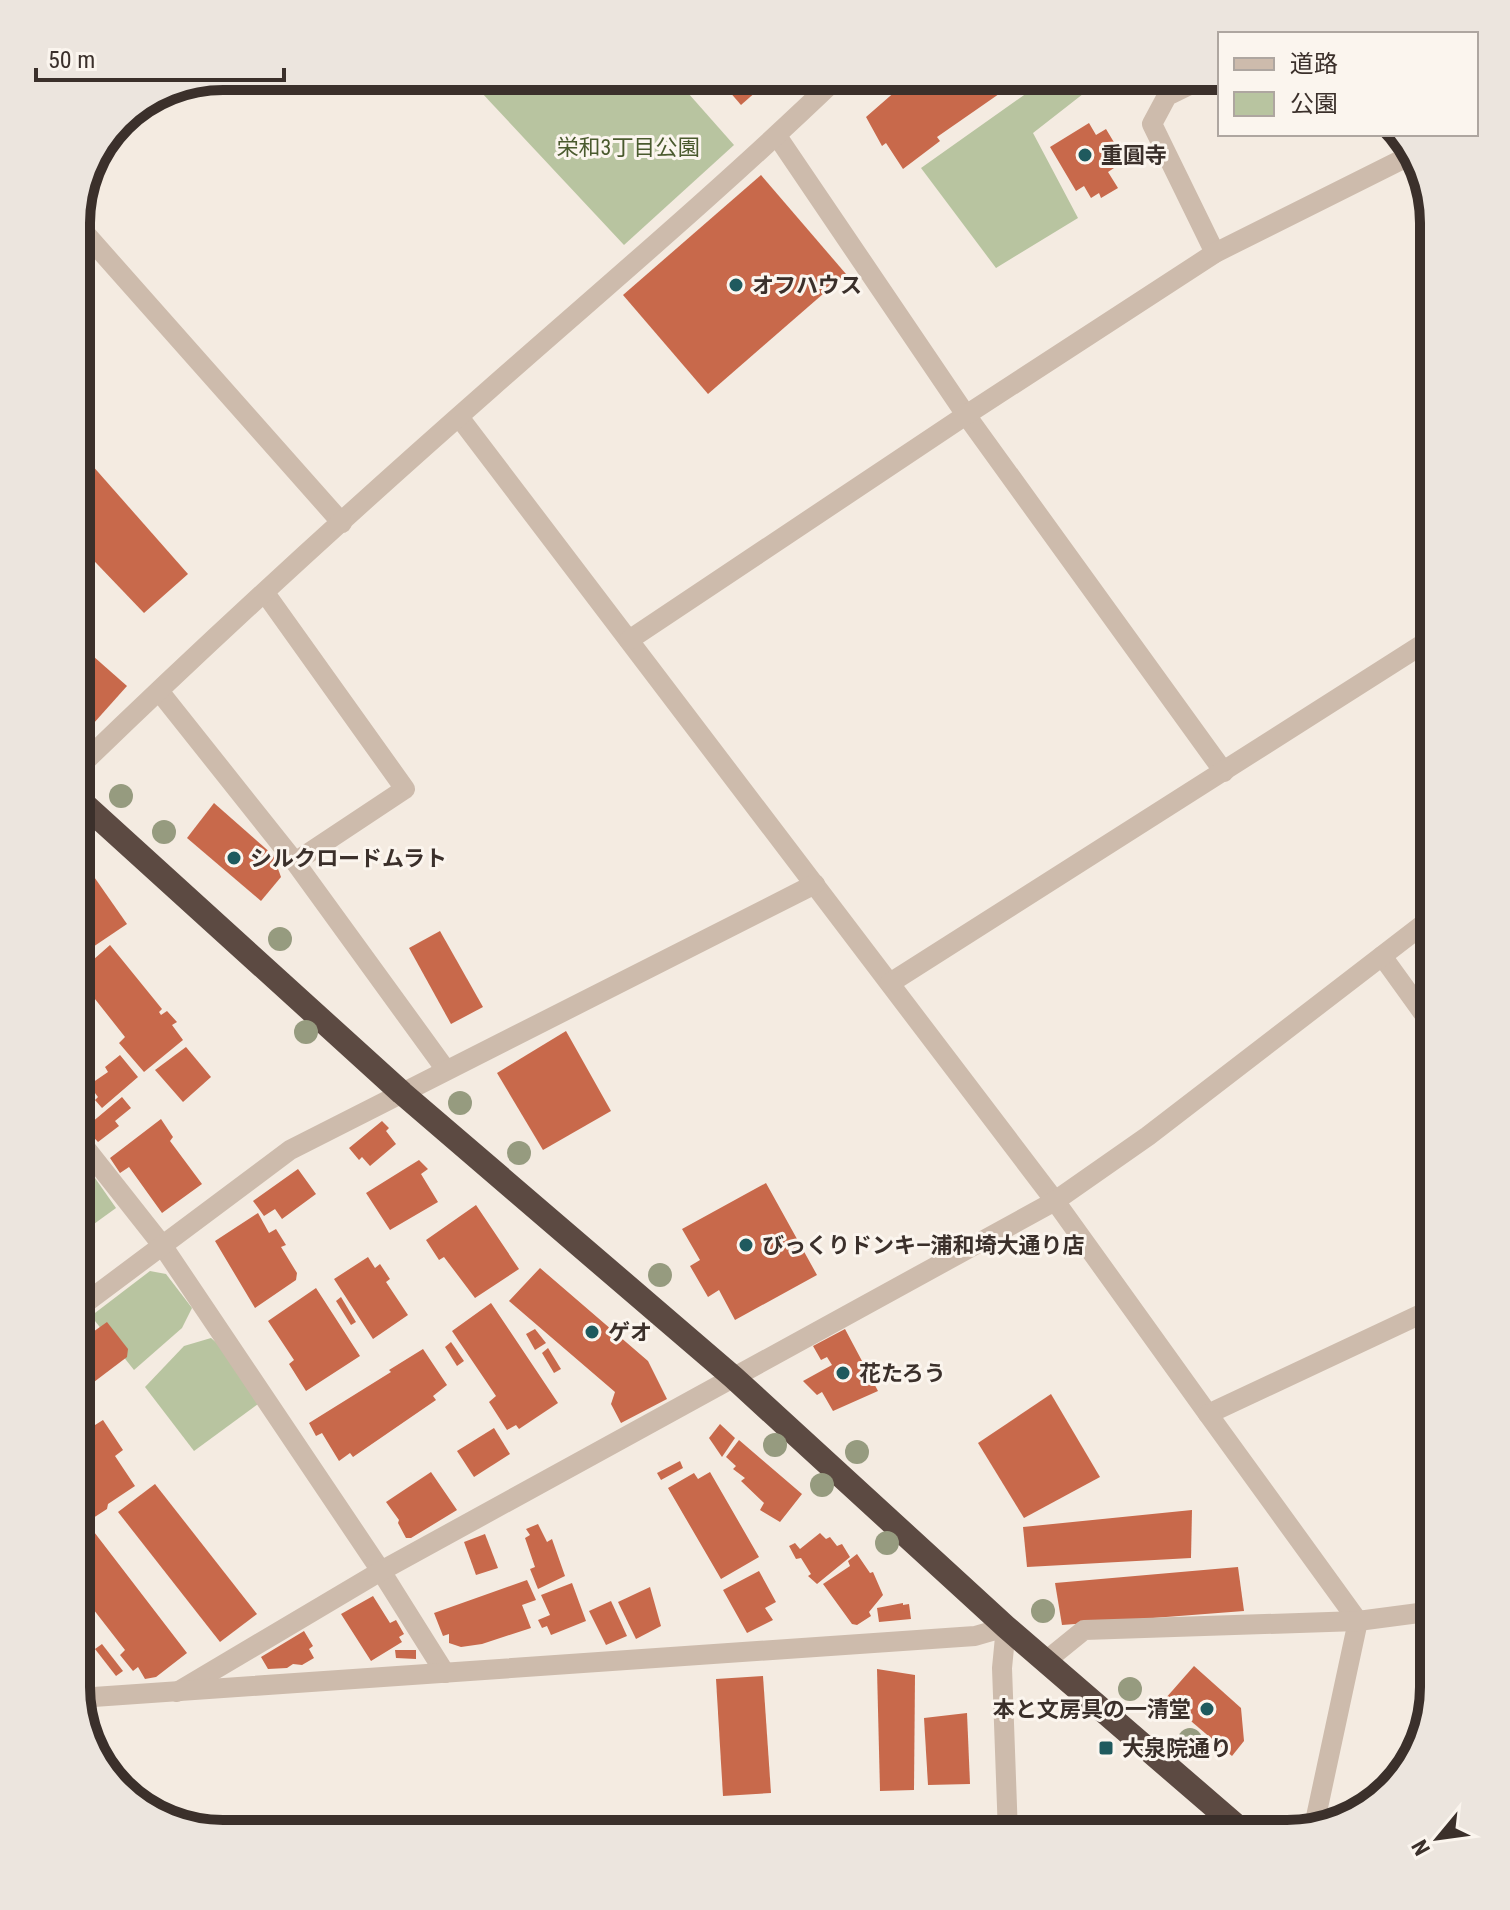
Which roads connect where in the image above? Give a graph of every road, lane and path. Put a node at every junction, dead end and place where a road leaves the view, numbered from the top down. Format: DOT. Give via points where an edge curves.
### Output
graph roads {
  1 [pos="825,90"];
  2 [pos="1179,90"];
  3 [pos="777,136"];
  4 [pos="1403,159"];
  5 [pos="90,239"];
  6 [pos="1215,253"];
  7 [pos="966,415"];
  8 [pos="459,417"];
  9 [pos="342,523"];
  10 [pos="265,593"];
  11 [pos="629,640"];
  12 [pos="1420,646"];
  13 [pos="159,691"];
  14 [pos="90,757"];
  15 [pos="1224,772"];
  16 [pos="90,810"];
  17 [pos="295,862"];
  18 [pos="815,884"];
  19 [pos="1420,927"];
  20 [pos="1382,956"];
  21 [pos="890,983"];
  22 [pos="1420,1009"];
  23 [pos="446,1070"];
  24 [pos="402,1093"];
  25 [pos="90,1154"];
  26 [pos="1055,1201"];
  27 [pos="162,1245"];
  28 [pos="90,1299"];
  29 [pos="1420,1315"];
  30 [pos="733,1377"];
  31 [pos="1208,1414"];
  32 [pos="381,1571"];
  33 [pos="1420,1613"];
  34 [pos="1358,1621"];
  35 [pos="1006,1627"];
  36 [pos="1047,1660"];
  37 [pos="445,1673"];
  38 [pos="177,1692"];
  39 [pos="91,1697"];
  40 [pos="1316,1816"];
  41 [pos="1007,1820"];
  42 [pos="1230,1820"];
  1 -- 3 [label="street"];
  2 -- 6 [label="street" via="1167,96 1152,124"];
  3 -- 7 [label="street"];
  3 -- 8 [label="street"];
  4 -- 6 [label="street"];
  5 -- 9 [label="street"];
  6 -- 7 [label="street"];
  7 -- 11 [label="street"];
  7 -- 15 [label="street"];
  8 -- 9 [label="street"];
  8 -- 11 [label="street"];
  9 -- 10 [label="street"];
  10 -- 13 [label="street"];
  10 -- 17 [label="street" via="405,789"];
  11 -- 18 [label="street"];
  12 -- 15 [label="street"];
  13 -- 14 [label="street"];
  13 -- 17 [label="street"];
  15 -- 21 [label="street"];
  16 -- 24 [label="highway"];
  17 -- 23 [label="street"];
  18 -- 21 [label="street"];
  18 -- 23 [label="street"];
  19 -- 20 [label="street"];
  20 -- 22 [label="street"];
  20 -- 26 [label="street"];
  21 -- 26 [label="street"];
  23 -- 24 [label="street"];
  24 -- 27 [label="street" via="290,1150"];
  24 -- 30 [label="highway"];
  25 -- 27 [label="street"];
  26 -- 30 [label="street"];
  26 -- 31 [label="street"];
  27 -- 28 [label="street"];
  27 -- 32 [label="street"];
  29 -- 31 [label="street"];
  30 -- 32 [label="street"];
  30 -- 35 [label="highway"];
  31 -- 34 [label="street"];
  32 -- 37 [label="street"];
  32 -- 38 [label="street"];
  33 -- 34 [label="street"];
  34 -- 36 [label="street" via="1084,1630"];
  34 -- 40 [label="street"];
  35 -- 36 [label="highway"];
  35 -- 37 [label="street" via="975,1636"];
  35 -- 41 [label="street" via="1002,1668"];
  36 -- 42 [label="highway"];
  37 -- 38 [label="street"];
  38 -- 39 [label="street"];
}
